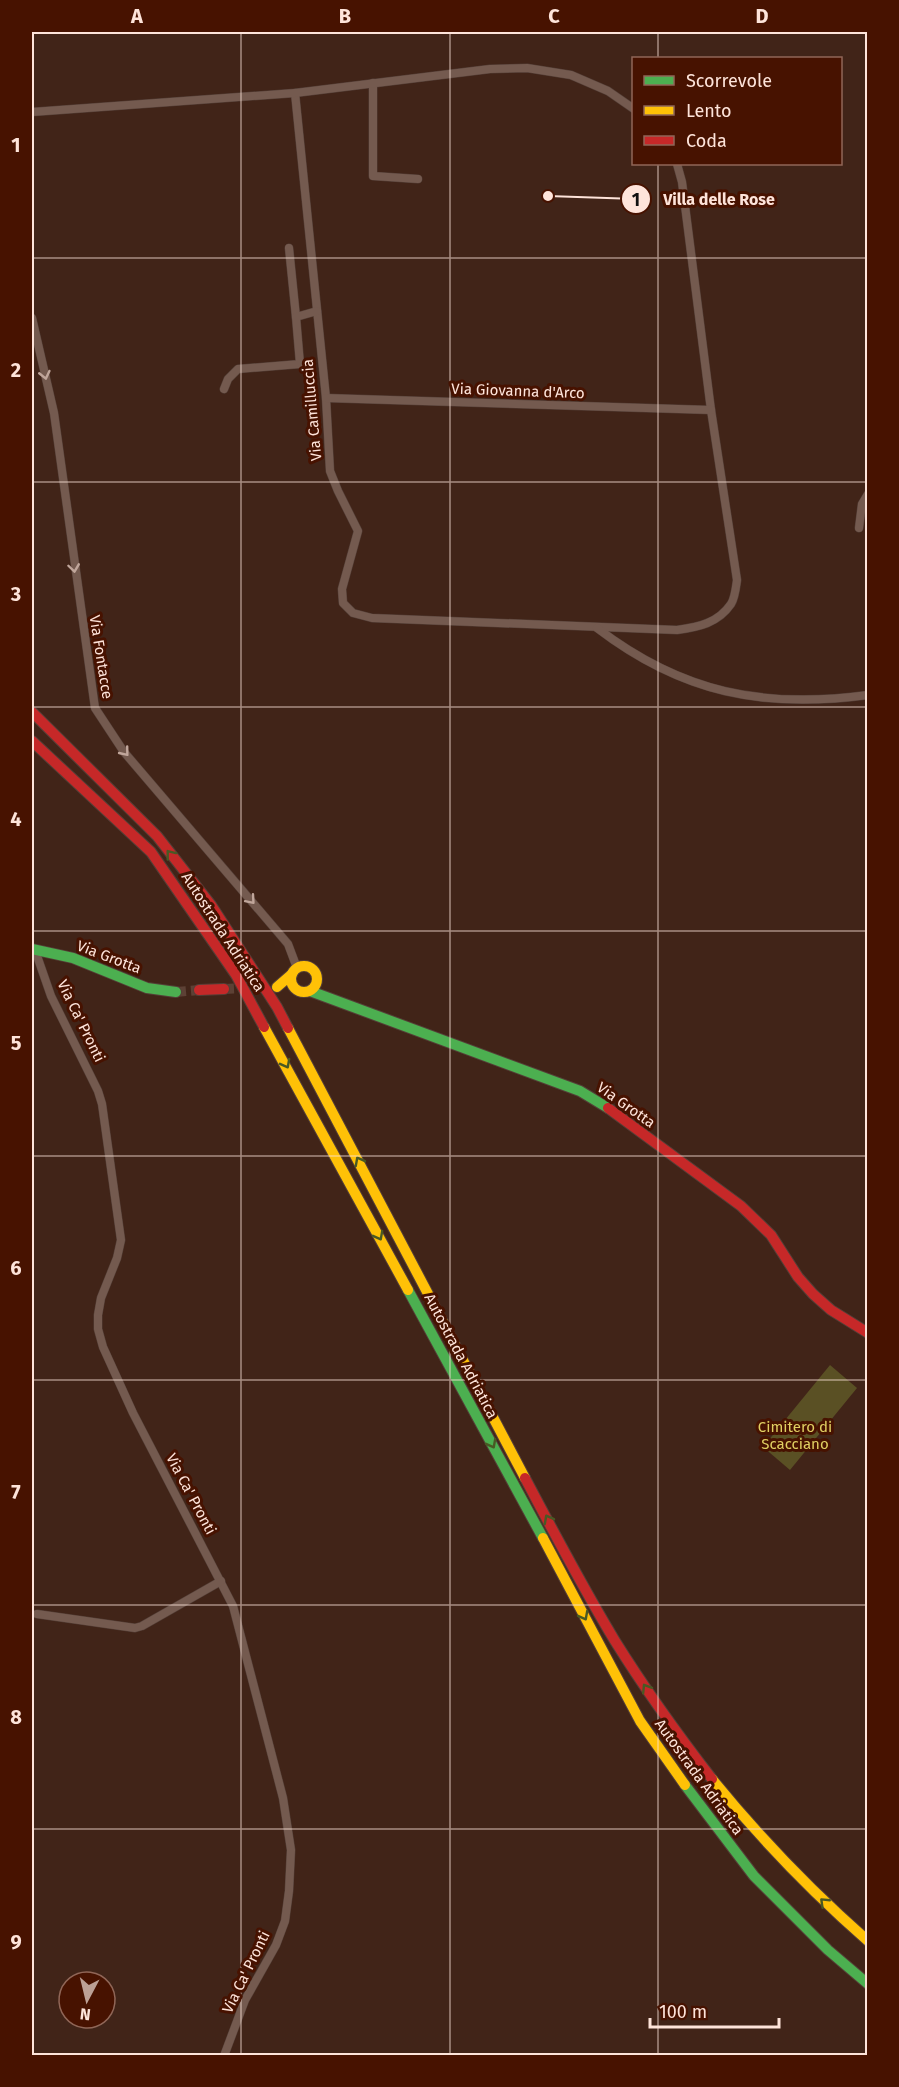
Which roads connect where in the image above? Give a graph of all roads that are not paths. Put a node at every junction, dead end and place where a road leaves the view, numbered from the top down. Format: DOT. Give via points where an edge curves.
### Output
graph roads {
  1 [pos="373,83"];
  2 [pos="295,93"];
  3 [pos="632,108"];
  4 [pos="32,112"];
  5 [pos="677,165"];
  6 [pos="418,179"];
  7 [pos="289,248"];
  8 [pos="317,311"];
  9 [pos="296,317"];
  10 [pos="32,318"];
  11 [pos="224,389"];
  12 [pos="326,398"];
  13 [pos="711,410"];
  14 [pos="867,494"];
  15 [pos="859,528"];
  16 [pos="596,627"];
  17 [pos="867,695"];
  18 [pos="32,712"];
  19 [pos="32,741"];
  20 [pos="33,949"];
  21 [pos="294,971"];
  22 [pos="224,989"];
  23 [pos="200,990"];
  24 [pos="310,991"];
  25 [pos="176,992"];
  26 [pos="867,1334"];
  27 [pos="222,1581"];
  28 [pos="37,1614"];
  29 [pos="867,1941"];
  30 [pos="867,1984"];
  31 [pos="224,2055"];
  1 -- 2 [label="street"];
  1 -- 3 [label="street" via="527,68 571,75 608,91"];
  1 -- 6 [label="street" via="373,176"];
  2 -- 4 [label="street"];
  2 -- 8 [label="street, Via Camilluccia"];
  5 -- 13 [label="street, Via Camilluccia"];
  7 -- 9 [label="street"];
  8 -- 9 [label="street"];
  8 -- 12 [label="street, Via Camilluccia"];
  9 -- 11 [label="street" via="300,364 238,369"];
  10 -- 21 [label="street, Via Fontacce, one-way" via="54,413 95,708 124,752 288,944"];
  12 -- 13 [label="street, Via Giovanna d'Arco"];
  12 -- 16 [label="street, Via Camilluccia" via="330,471 358,531 342,589 343,603 353,613 372,618"];
  13 -- 16 [label="street, Via Camilluccia" via="737,580 733,602 701,627"];
  14 -- 15 [label="street"];
  16 -- 17 [label="street" via="626,650 660,668 740,696 791,700"];
  29 -- 18 [label="main road, Autostrada Adriatica, one-way" via="814,1893 738,1810 661,1712 589,1596 254,969 157,836"];
  19 -- 30 [label="main road, Autostrada Adriatica, one-way" via="151,852 236,975 640,1721 754,1876"];
  20 -- 25 [label="main road, Via Grotta" via="73,958 147,988"];
  20 -- 27 [label="street, Via Ca' Pronti" via="102,1104 121,1240 100,1298 101,1338 133,1413"];
  21 -- 24 [label="main road" via="294,988"];
  21 -- 24 [label="main road" via="305,966 315,973 316,985"];
  22 -- 23 [label="main road"];
  24 -- 26 [label="main road, Via Grotta" via="580,1091 606,1107 741,1206 771,1235 813,1294"];
  27 -- 28 [label="street" via="135,1628"];
  27 -- 31 [label="street, Via Ca' Pronti" via="248,1660 283,1798 291,1850 285,1921 245,2000"];
}
